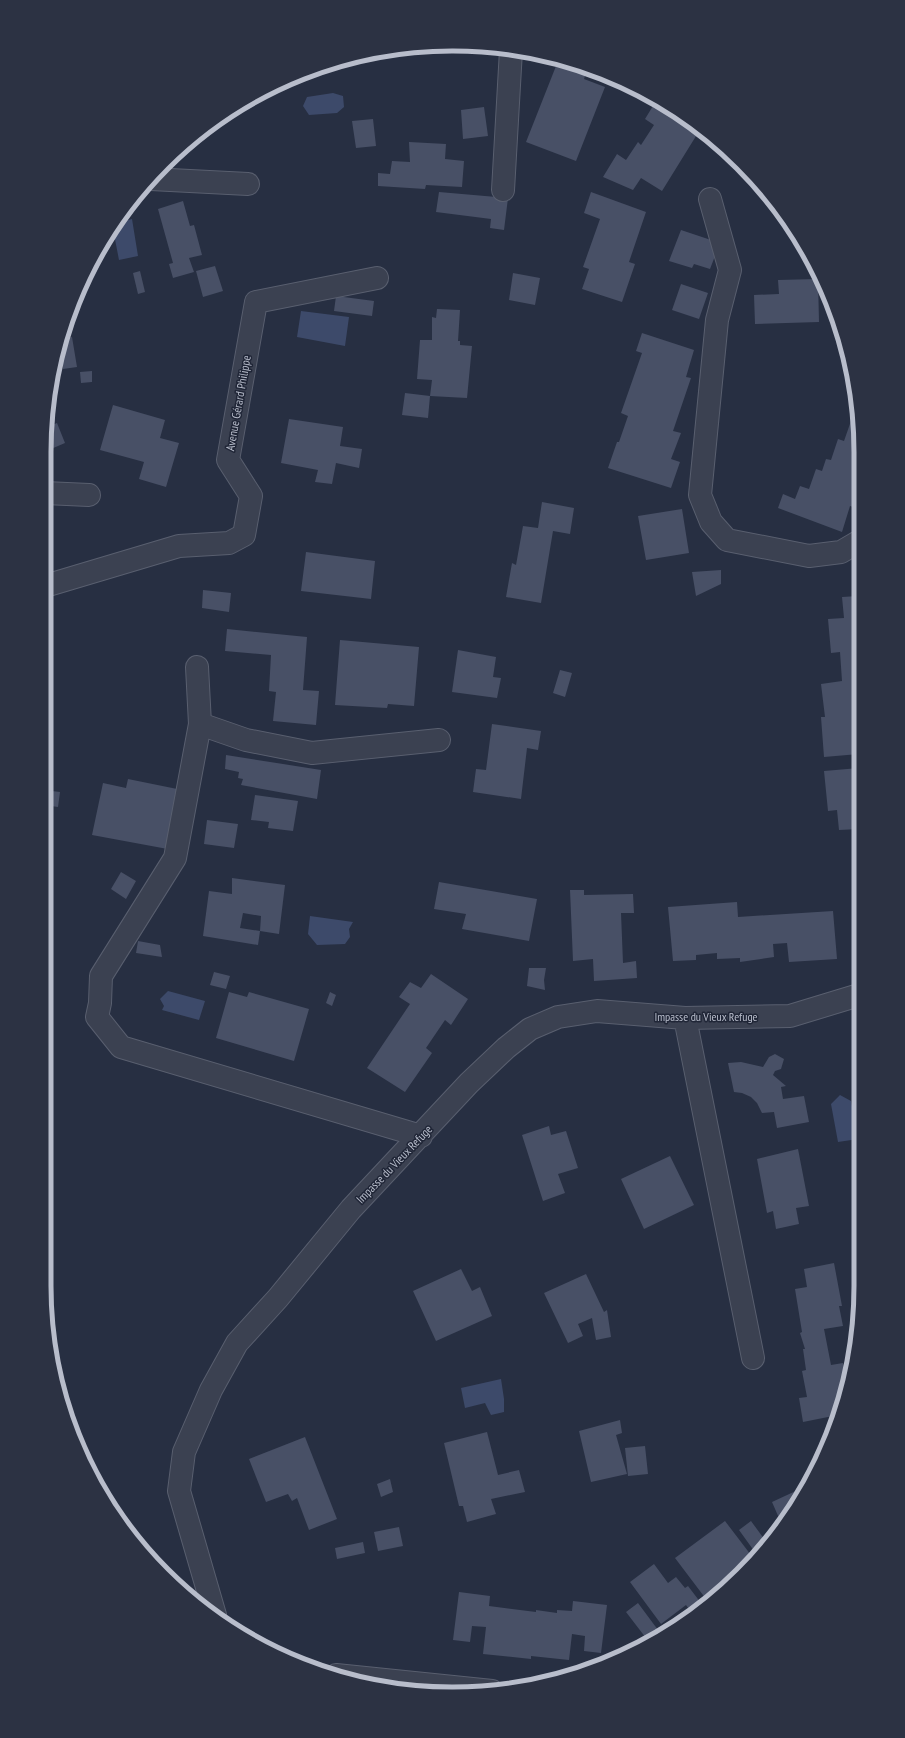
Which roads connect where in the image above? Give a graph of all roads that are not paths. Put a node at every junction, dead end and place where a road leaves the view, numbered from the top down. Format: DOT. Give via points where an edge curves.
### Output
graph roads {
  1 [pos="511,55"];
  2 [pos="159,179"];
  3 [pos="248,184"];
  4 [pos="503,190"];
  5 [pos="710,199"];
  6 [pos="377,278"];
  7 [pos="51,493"];
  8 [pos="88,495"];
  9 [pos="854,544"];
  10 [pos="51,584"];
  11 [pos="197,667"];
  12 [pos="200,724"];
  13 [pos="439,740"];
  14 [pos="854,997"];
  15 [pos="685,1018"];
  16 [pos="421,1136"];
  17 [pos="753,1358"];
  18 [pos="213,1607"];
  19 [pos="373,1679"];
  20 [pos="453,1687"];
  1 -- 4 [label="street"];
  2 -- 3 [label="street"];
  5 -- 9 [label="street" via="730,270 717,320 700,495 711,522 727,540 810,556 841,552"];
  6 -- 10 [label="street, Avenue Gérard Philippe" via="256,302 228,460 251,496 244,535 229,543 179,546"];
  7 -- 8 [label="street"];
  11 -- 12 [label="street"];
  12 -- 13 [label="street" via="246,740 312,753"];
  12 -- 16 [label="street" via="175,858 101,976 97,1017 121,1047"];
  14 -- 15 [label="street, Impasse du Vieux Refuge" via="790,1016"];
  15 -- 16 [label="street, Impasse du Vieux Refuge" via="597,1011 558,1017 530,1029 469,1083"];
  15 -- 17 [label="street"];
  16 -- 18 [label="street, Impasse du Vieux Refuge" via="351,1209 278,1298 237,1343 211,1390 184,1452 179,1491"];
  19 -- 20 [label="street"];
}
